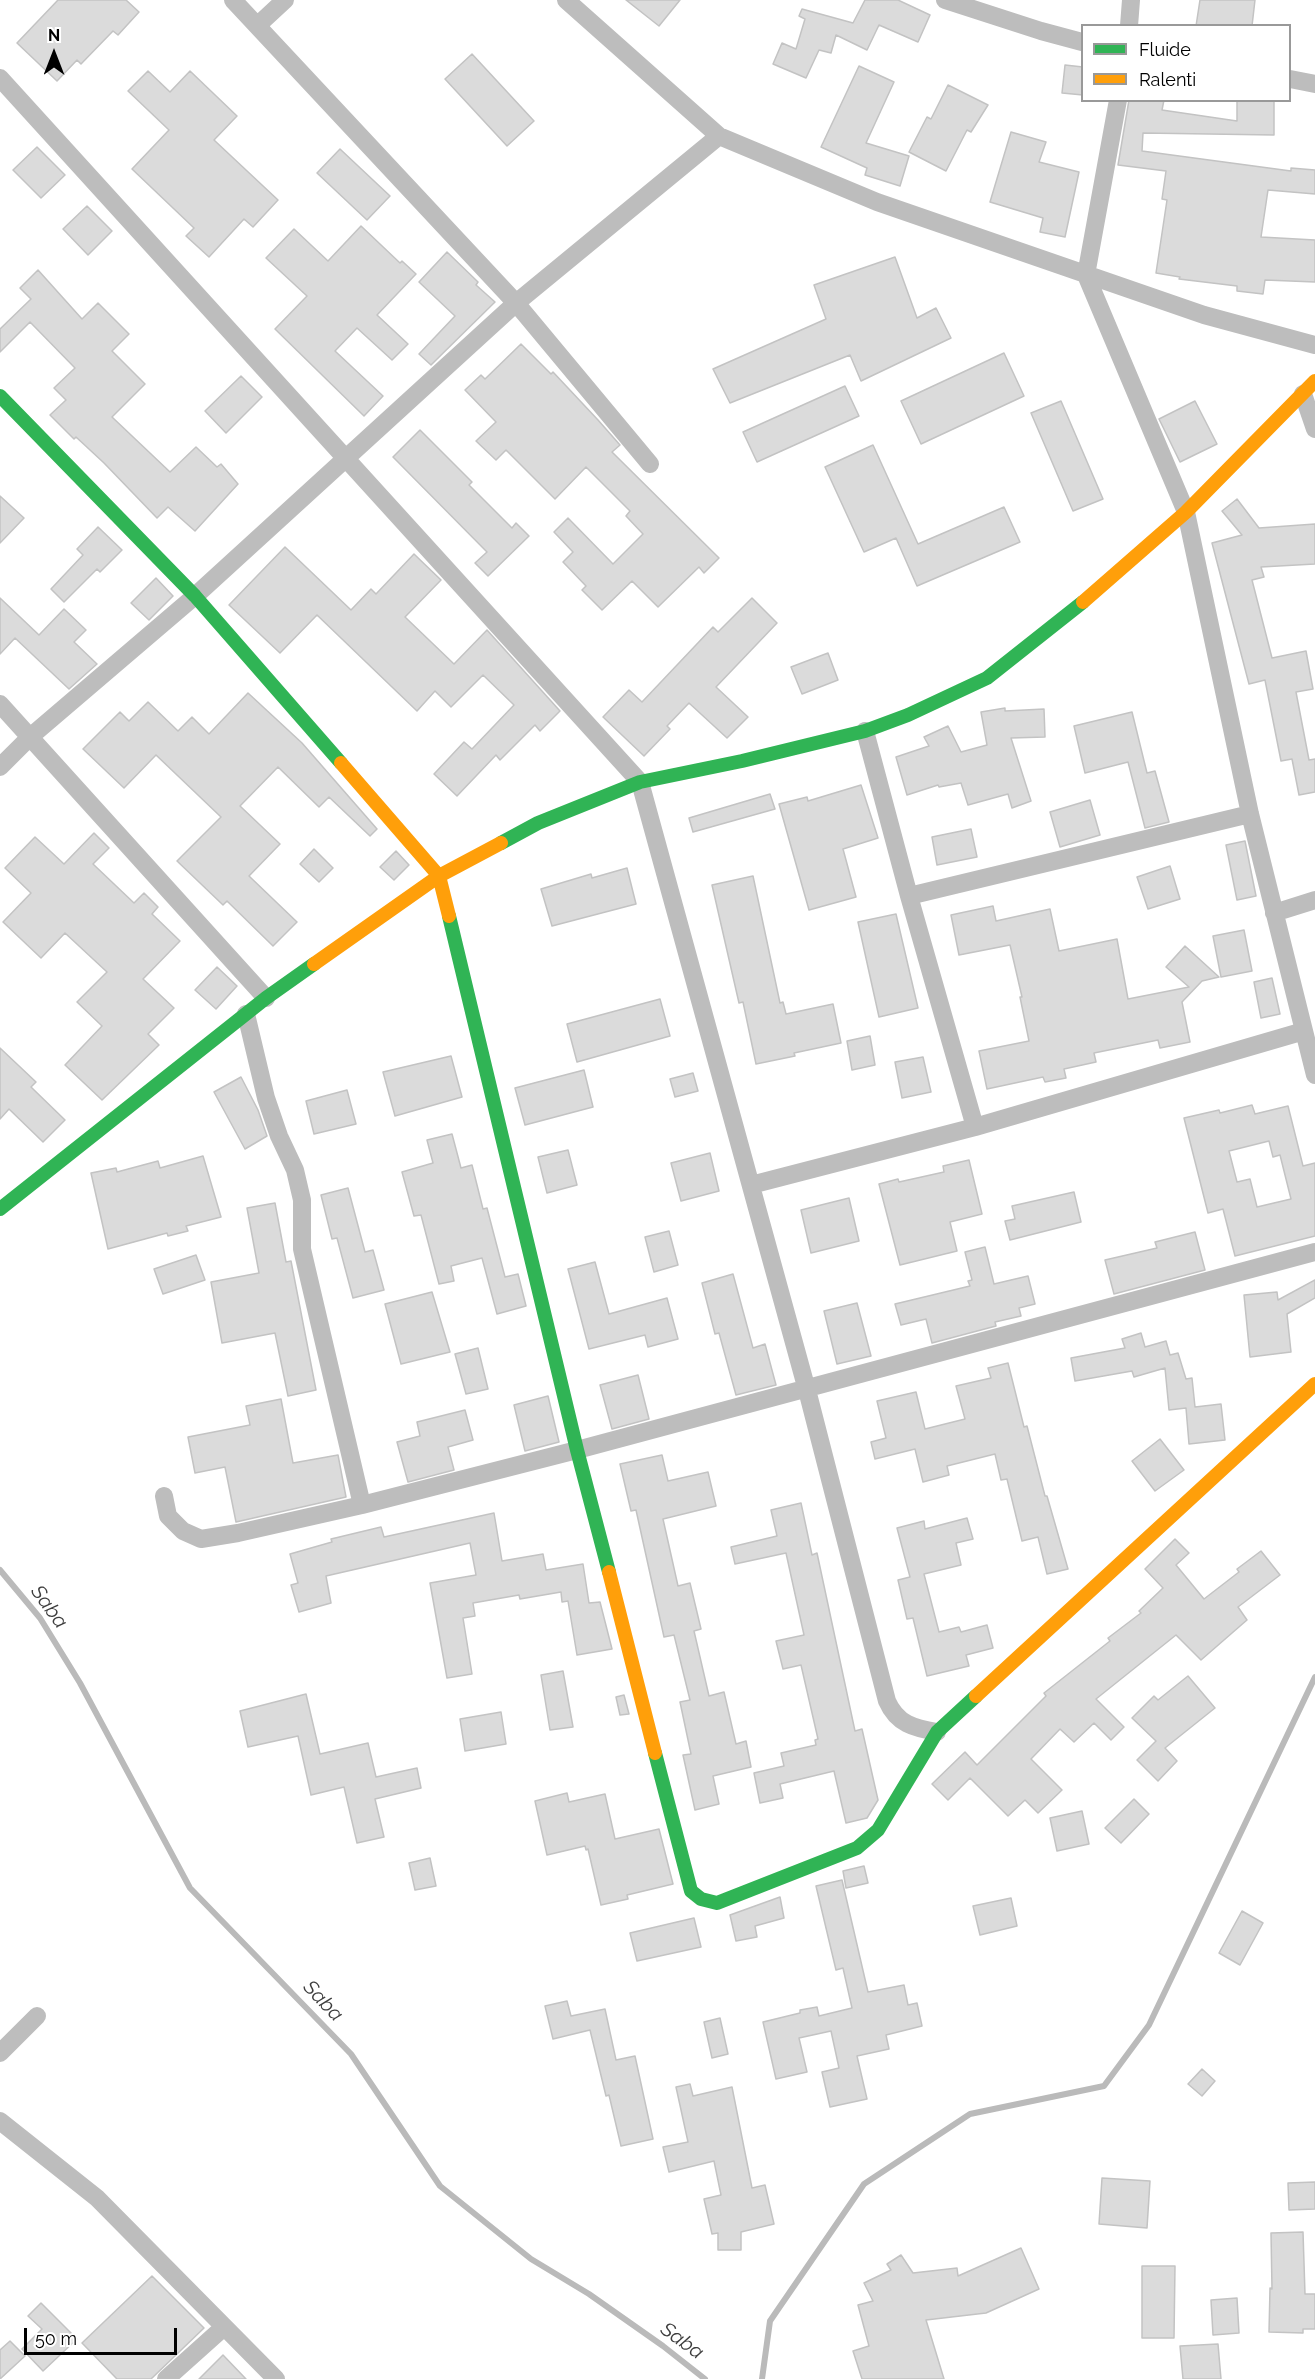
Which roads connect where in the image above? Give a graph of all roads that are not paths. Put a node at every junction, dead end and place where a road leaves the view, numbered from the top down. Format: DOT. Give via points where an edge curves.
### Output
graph roads {
  1 [pos="233,0"];
  2 [pos="285,0"];
  3 [pos="566,0"];
  4 [pos="945,0"];
  5 [pos="1131,0"];
  6 [pos="1129,24"];
  7 [pos="258,25"];
  8 [pos="1081,41"];
  9 [pos="0,78"];
  10 [pos="1291,79"];
  11 [pos="1315,84"];
  12 [pos="1118,102"];
  13 [pos="720,136"];
  14 [pos="1086,275"];
  15 [pos="516,303"];
  16 [pos="1315,345"];
  17 [pos="1309,388"];
  18 [pos="0,396"];
  19 [pos="1315,429"];
  20 [pos="346,456"];
  21 [pos="650,464"];
  22 [pos="1186,512"];
  23 [pos="195,596"];
  24 [pos="0,705"];
  25 [pos="865,731"];
  26 [pos="30,737"];
  27 [pos="0,767"];
  28 [pos="640,782"];
  29 [pos="1250,814"];
  30 [pos="439,876"];
  31 [pos="909,896"];
  32 [pos="1315,900"];
  33 [pos="1274,913"];
  34 [pos="266,998"];
  35 [pos="246,1014"];
  36 [pos="1304,1031"];
  37 [pos="1315,1075"];
  38 [pos="975,1127"];
  39 [pos="751,1185"];
  40 [pos="0,1209"];
  41 [pos="1315,1252"];
  42 [pos="1315,1384"];
  43 [pos="807,1390"];
  44 [pos="577,1450"];
  45 [pos="164,1496"];
  46 [pos="362,1505"];
  47 [pos="937,1732"];
  48 [pos="37,2016"];
  49 [pos="0,2053"];
  50 [pos="0,2121"];
  51 [pos="224,2327"];
  52 [pos="166,2379"];
  53 [pos="276,2379"];
  1 -- 7 [label="street"];
  2 -- 7 [label="street"];
  3 -- 13 [label="street"];
  4 -- 8 [label="street"];
  5 -- 6 [label="street"];
  7 -- 15 [label="street"];
  9 -- 20 [label="street"];
  10 -- 11 [label="street"];
  12 -- 14 [label="street"];
  13 -- 14 [label="street" via="877,202"];
  13 -- 15 [label="street"];
  14 -- 16 [label="street" via="1204,315"];
  14 -- 22 [label="street"];
  15 -- 20 [label="street"];
  15 -- 21 [label="street"];
  17 -- 19 [label="street"];
  17 -- 22 [label="street"];
  18 -- 23 [label="street"];
  20 -- 23 [label="street"];
  20 -- 28 [label="street"];
  22 -- 25 [label="street" via="1058,624 987,678"];
  22 -- 29 [label="street"];
  23 -- 26 [label="street"];
  23 -- 30 [label="street"];
  24 -- 26 [label="street"];
  25 -- 28 [label="street"];
  25 -- 31 [label="street"];
  26 -- 27 [label="street"];
  26 -- 34 [label="street"];
  28 -- 30 [label="street" via="538,823"];
  28 -- 39 [label="street"];
  29 -- 31 [label="street"];
  29 -- 33 [label="street"];
  30 -- 34 [label="street"];
  30 -- 44 [label="street"];
  31 -- 38 [label="street"];
  32 -- 33 [label="street"];
  33 -- 36 [label="street"];
  34 -- 35 [label="street"];
  35 -- 40 [label="street"];
  35 -- 46 [label="street" via="266,1098 295,1170 302,1200 302,1249"];
  36 -- 37 [label="street"];
  36 -- 38 [label="street"];
  38 -- 39 [label="street"];
  39 -- 43 [label="street"];
  41 -- 43 [label="street"];
  42 -- 47 [label="street"];
  43 -- 44 [label="street"];
  43 -- 47 [label="street" via="887,1701 904,1724"];
  44 -- 46 [label="street"];
  44 -- 47 [label="street" via="691,1891 701,1899 717,1903 857,1848 883,1823"];
  45 -- 46 [label="street" via="168,1516 183,1531 201,1539"];
  48 -- 49 [label="street"];
  50 -- 51 [label="street" via="97,2198"];
  51 -- 52 [label="street"];
  51 -- 53 [label="street"];
}
